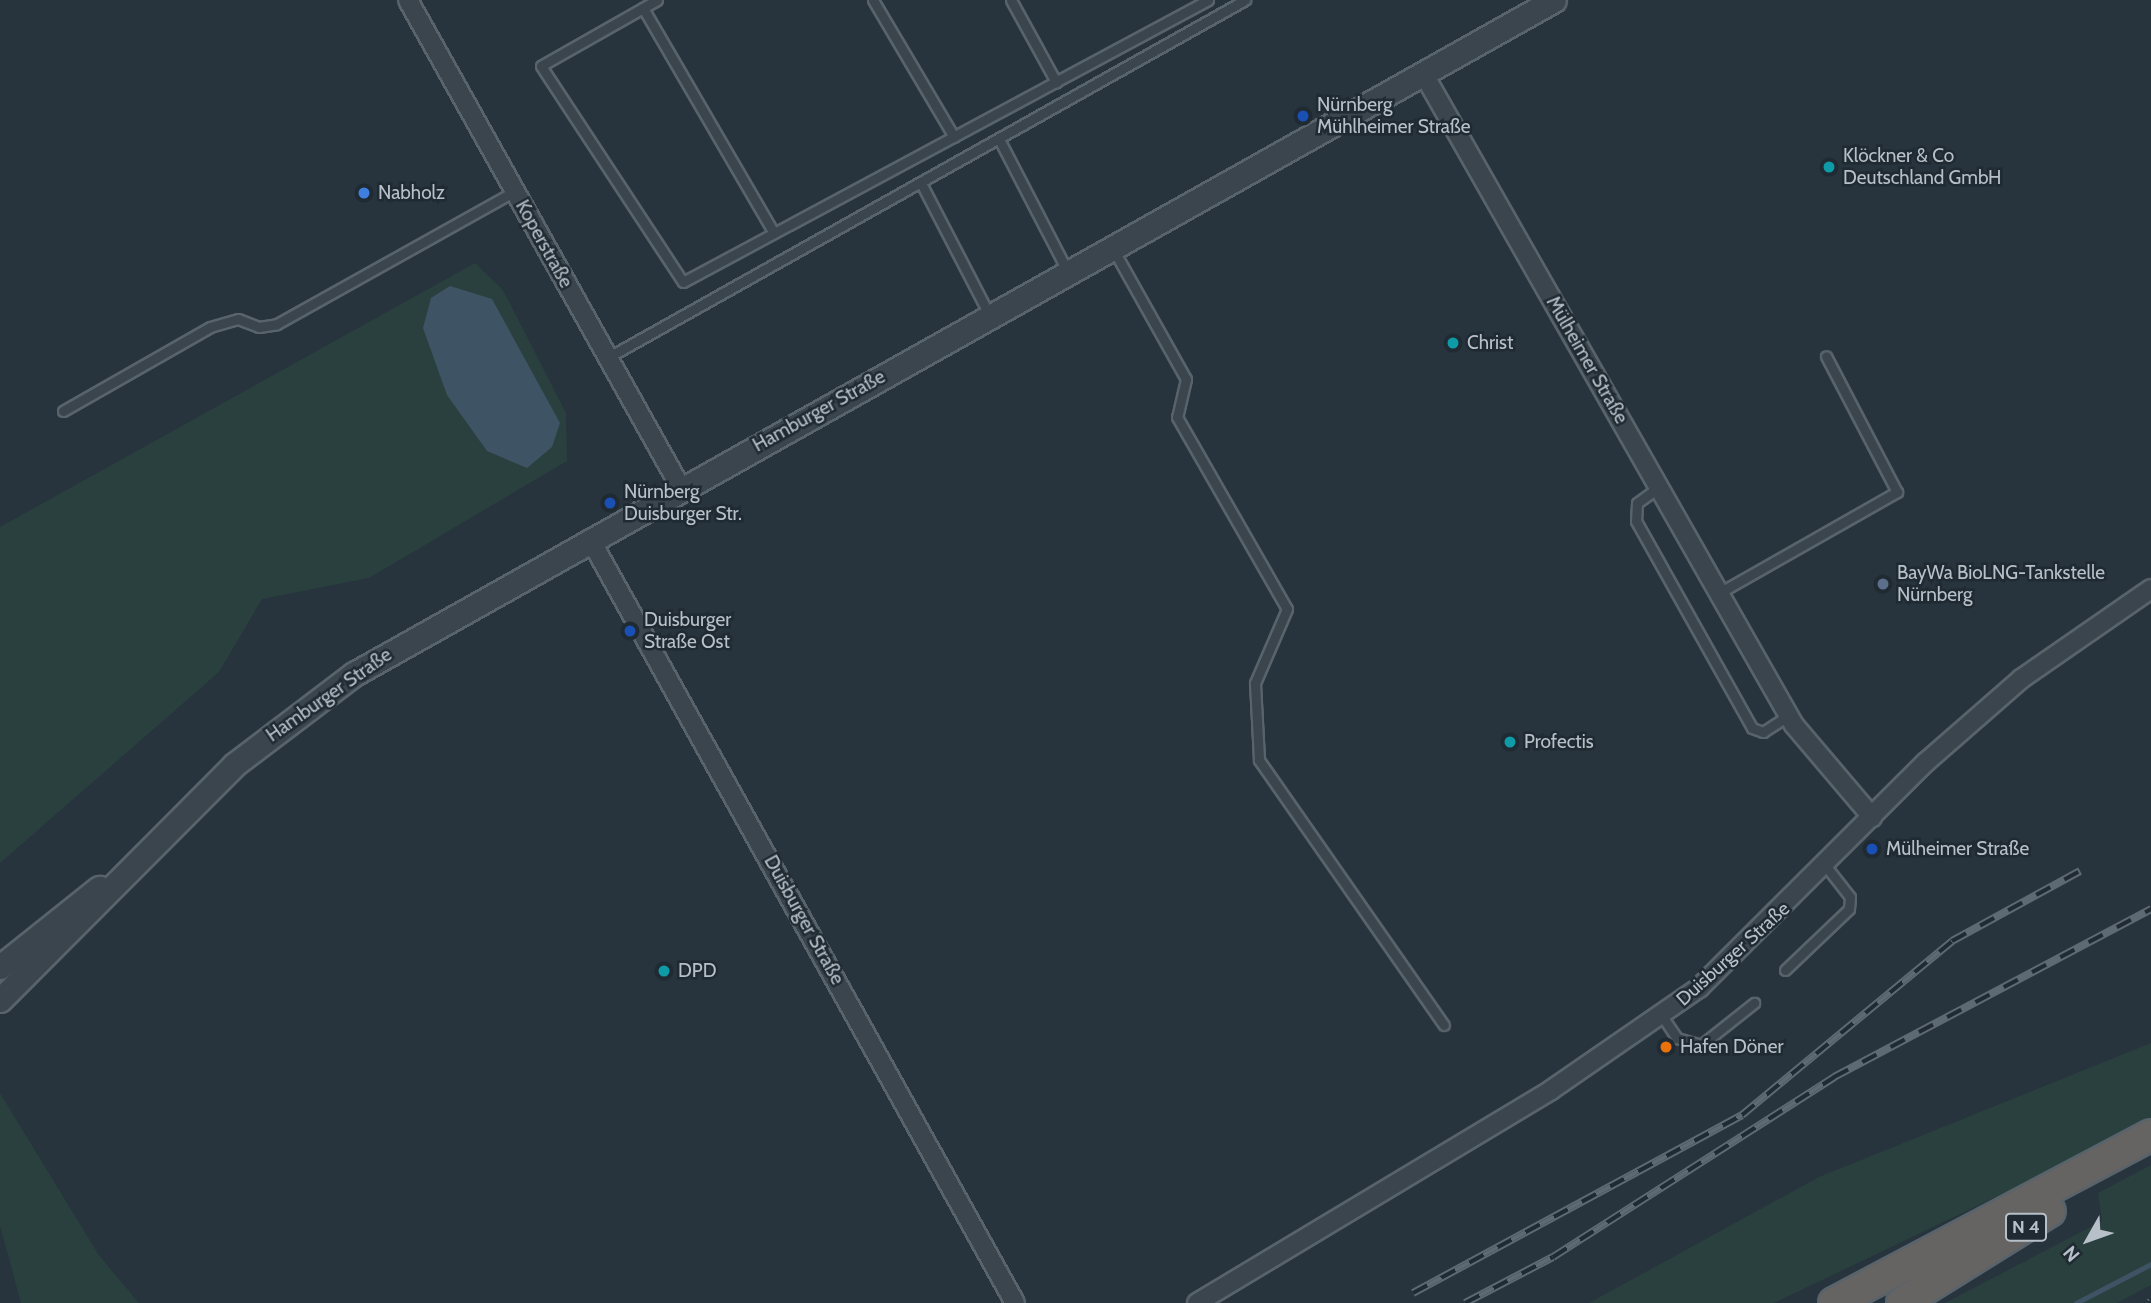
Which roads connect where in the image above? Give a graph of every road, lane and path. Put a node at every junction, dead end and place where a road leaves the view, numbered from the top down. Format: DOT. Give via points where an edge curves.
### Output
graph roads {
  1 [pos="408,0"];
  2 [pos="657,0"];
  3 [pos="873,0"];
  4 [pos="1011,0"];
  5 [pos="1208,0"];
  6 [pos="1245,0"];
  7 [pos="1554,0"];
  8 [pos="643,8"];
  9 [pos="1423,73"];
  10 [pos="1056,82"];
  11 [pos="954,137"];
  12 [pos="1000,141"];
  13 [pos="922,185"];
  14 [pos="515,191"];
  15 [pos="774,233"];
  16 [pos="1112,247"];
  17 [pos="1068,272"];
  18 [pos="990,316"];
  19 [pos="1826,356"];
  20 [pos="607,358"];
  21 [pos="63,411"];
  22 [pos="1660,487"];
  23 [pos="681,488"];
  24 [pos="590,539"];
  25 [pos="2151,589"];
  26 [pos="1719,593"];
  27 [pos="1789,715"];
  28 [pos="1872,817"];
  29 [pos="1826,866"];
  30 [pos="120,873"];
  31 [pos="8,960"];
  32 [pos="1785,970"];
  33 [pos="0,1000"];
  34 [pos="1754,1003"];
  35 [pos="1662,1016"];
  36 [pos="1444,1025"];
  37 [pos="2151,1135"];
  38 [pos="2151,1151"];
  39 [pos="1204,1301"];
  40 [pos="1015,1303"];
  41 [pos="1834,1303"];
  42 [pos="1902,1303"];
  1 -- 14 [label="street, Koperstraße"];
  2 -- 8 [label="lane"];
  3 -- 11 [label="lane"];
  4 -- 10 [label="lane"];
  5 -- 10 [label="lane"];
  6 -- 12 [label="lane"];
  7 -- 9 [label="street, Hamburger Straße"];
  8 -- 15 [label="lane"];
  8 -- 15 [label="lane" via="541,66 683,282"];
  9 -- 16 [label="street, Hamburger Straße"];
  9 -- 22 [label="street, Mülheimer Straße"];
  10 -- 11 [label="lane"];
  11 -- 15 [label="lane"];
  12 -- 13 [label="lane"];
  12 -- 17 [label="lane"];
  13 -- 18 [label="lane"];
  13 -- 20 [label="lane"];
  14 -- 20 [label="street, Koperstraße"];
  14 -- 21 [label="lane" via="277,324 259,327 238,319 209,327"];
  16 -- 17 [label="street, Hamburger Straße"];
  16 -- 36 [label="lane" via="1186,379 1177,417 1287,609 1255,683 1259,760"];
  17 -- 18 [label="street, Hamburger Straße"];
  18 -- 23 [label="street, Hamburger Straße"];
  19 -- 26 [label="lane" via="1898,492"];
  20 -- 23 [label="street, Koperstraße"];
  22 -- 26 [label="street, Mülheimer Straße"];
  22 -- 27 [label="lane" via="1637,503 1636,520 1752,728 1763,732"];
  23 -- 24 [label="street, Hamburger Straße"];
  24 -- 30 [label="street, Hamburger Straße" via="317,699 234,765"];
  24 -- 40 [label="street, Duisburger Straße"];
  25 -- 28 [label="street, Duisburger Straße" via="2021,679"];
  26 -- 27 [label="street, Mülheimer Straße"];
  27 -- 28 [label="street, Mülheimer Straße"];
  28 -- 29 [label="street, Duisburger Straße"];
  29 -- 32 [label="lane" via="1850,897 1849,909"];
  29 -- 35 [label="street, Duisburger Straße" via="1712,978"];
  30 -- 31 [label="street, Hamburger Straße"];
  30 -- 33 [label="street, Hamburger Straße"];
  34 -- 35 [label="lane" via="1700,1045 1677,1038"];
  35 -- 39 [label="street, Duisburger Straße" via="1551,1090"];
  37 -- 41 [label="highway, N 4"];
  38 -- 42 [label="highway, N 4"];
}
